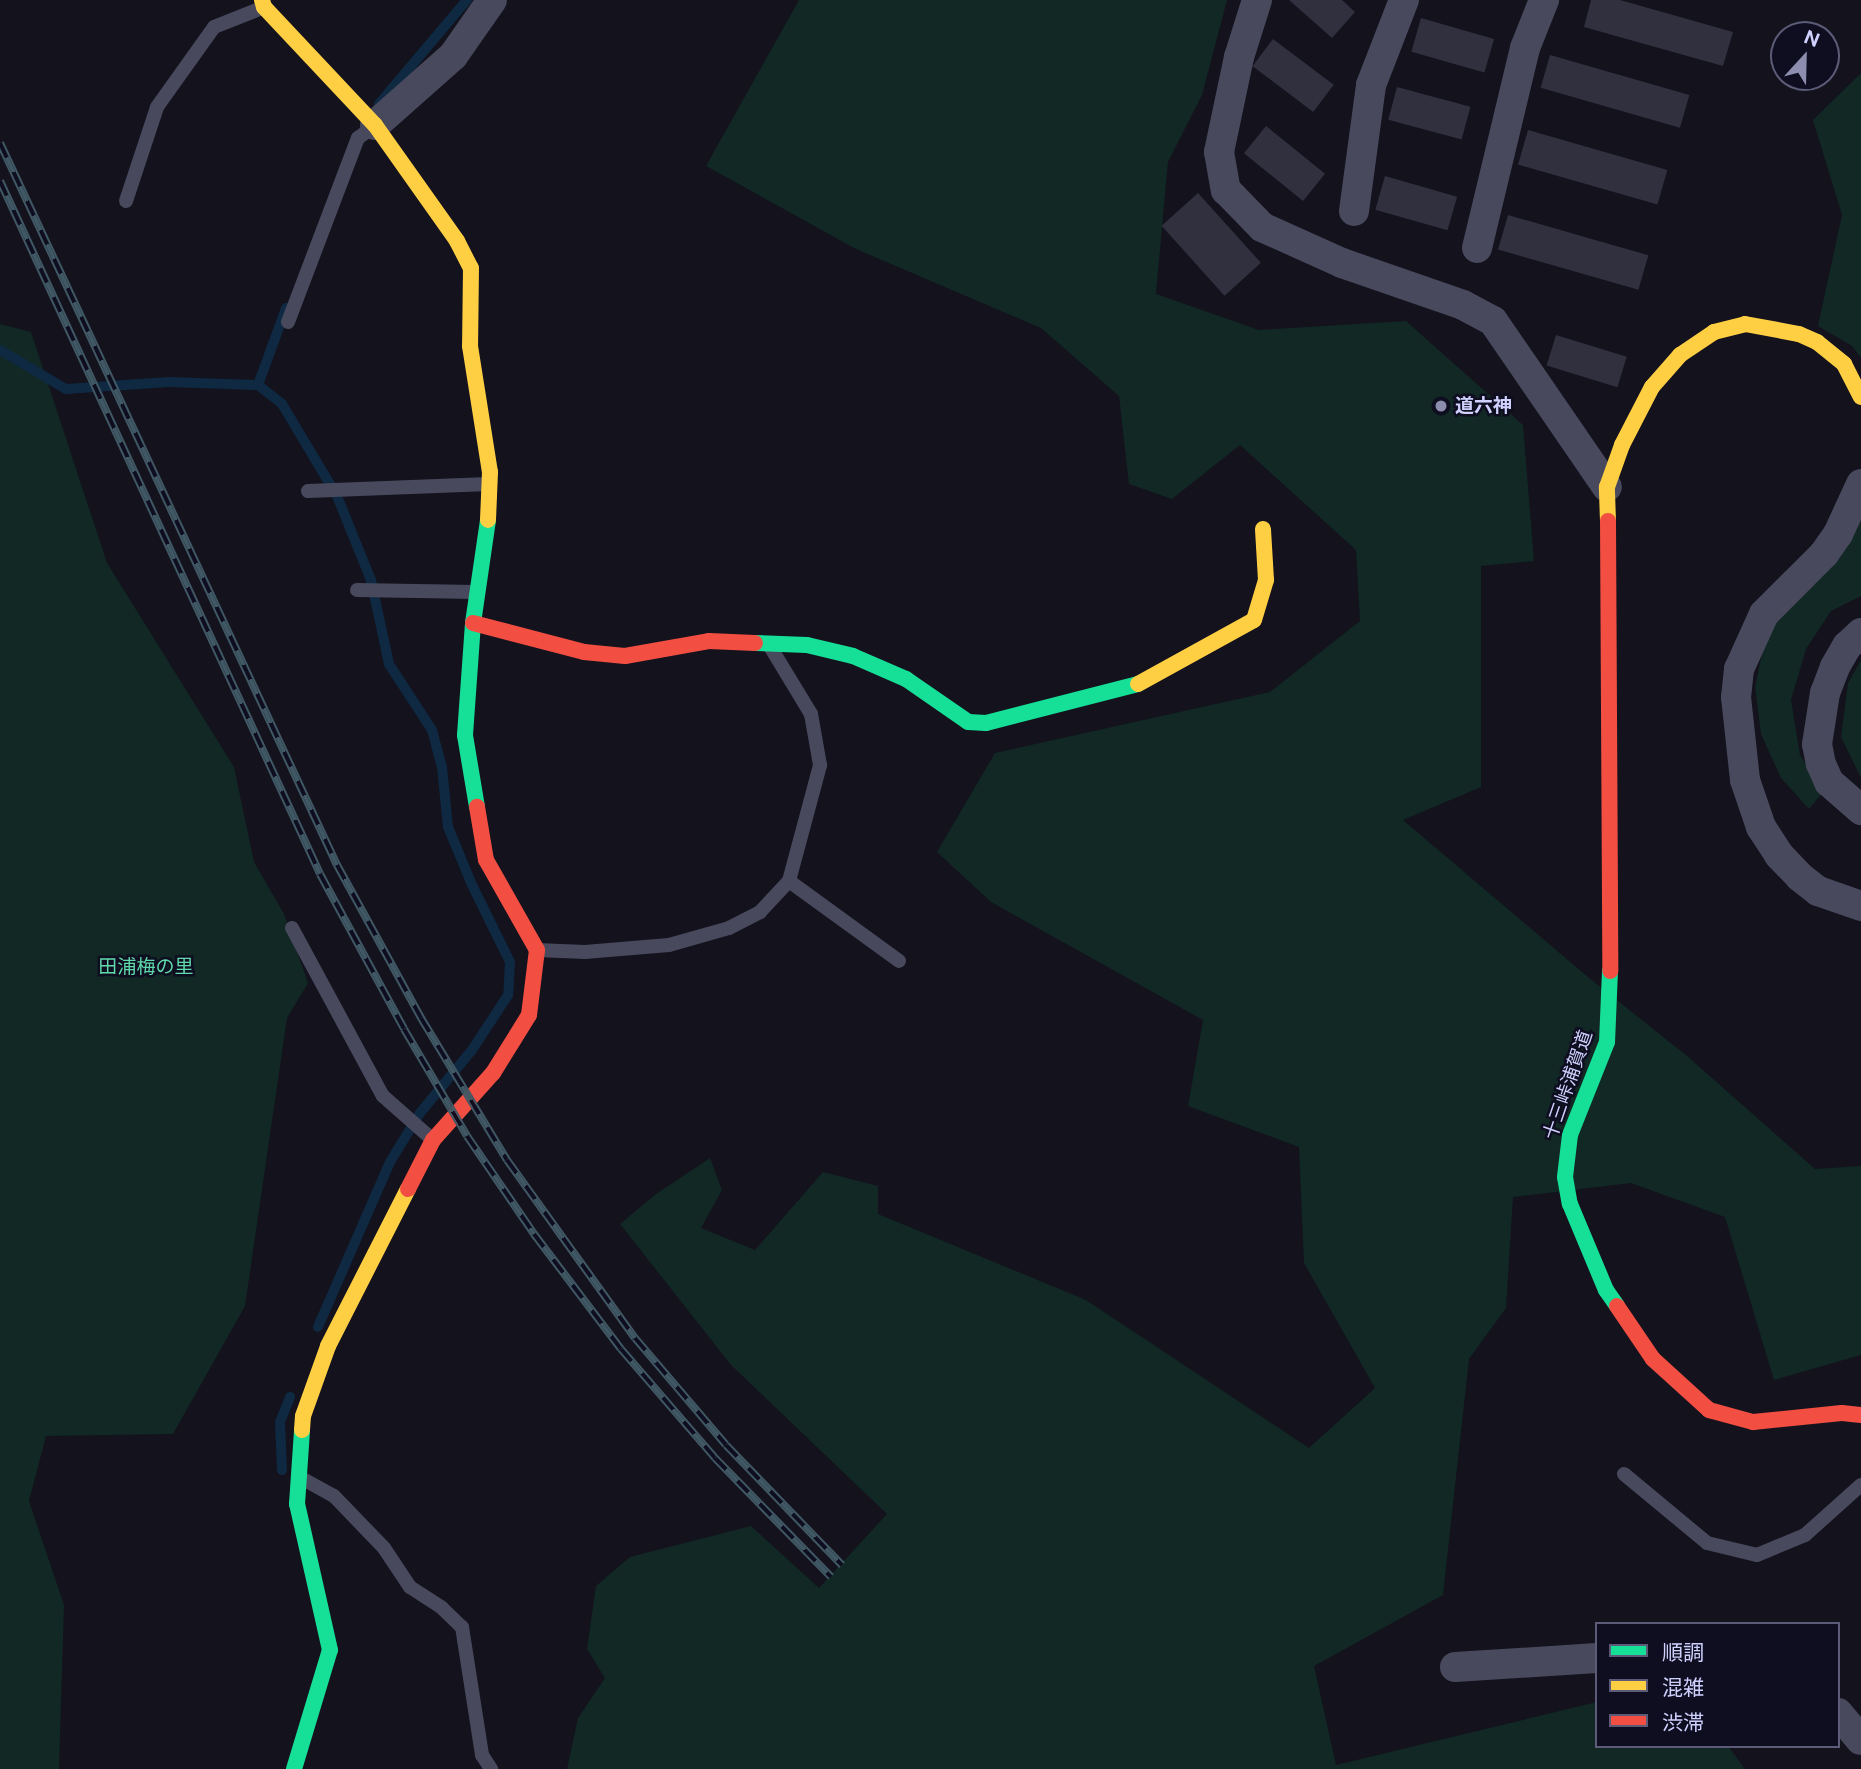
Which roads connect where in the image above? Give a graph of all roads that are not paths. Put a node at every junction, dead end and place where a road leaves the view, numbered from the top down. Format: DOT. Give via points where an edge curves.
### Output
graph roads {
  1 [pos="492,0"];
  2 [pos="1257,0"];
  3 [pos="1404,0"];
  4 [pos="1544,0"];
  5 [pos="263,4"];
  6 [pos="374,125"];
  7 [pos="126,201"];
  8 [pos="1354,211"];
  9 [pos="1477,248"];
  10 [pos="288,323"];
  11 [pos="1861,397"];
  12 [pos="491,484"];
  13 [pos="1861,484"];
  14 [pos="1607,487"];
  15 [pos="308,491"];
  16 [pos="1263,529"];
  17 [pos="358,590"];
  18 [pos="477,592"];
  19 [pos="473,623"];
  20 [pos="1861,633"];
  21 [pos="768,643"];
  22 [pos="1861,810"];
  23 [pos="789,881"];
  24 [pos="1861,906"];
  25 [pos="292,928"];
  26 [pos="537,950"];
  27 [pos="899,961"];
  28 [pos="433,1140"];
  29 [pos="1861,1415"];
  30 [pos="1624,1474"];
  31 [pos="299,1477"];
  32 [pos="1861,1485"];
  33 [pos="1595,1658"];
  34 [pos="1455,1667"];
  35 [pos="1840,1715"];
  36 [pos="1861,1740"];
  37 [pos="294,1769"];
  38 [pos="491,1769"];
  1 -- 6 [label="street" via="453,56"];
  2 -- 14 [label="street" via="1239,57 1219,152 1226,190 1262,227 1342,264 1464,305 1493,321"];
  3 -- 8 [label="street" via="1371,85"];
  4 -- 9 [label="street" via="1525,48"];
  5 -- 6 [label="street"];
  5 -- 7 [label="lane" via="214,27 157,107"];
  6 -- 10 [label="lane" via="358,138"];
  6 -- 12 [label="street" via="457,241 471,268 470,346"];
  11 -- 14 [label="street" via="1831,351 1799,334 1745,324 1714,332 1680,355 1652,387 1622,445"];
  12 -- 15 [label="lane"];
  12 -- 18 [label="street"];
  13 -- 24 [label="street" via="1824,554 1764,614 1739,669 1736,697 1745,780 1761,827 1800,877 1818,891"];
  14 -- 29 [label="street, 十三峠浦賀道" via="1610,1022 1607,1042 1570,1135 1565,1177 1570,1204 1588,1254 1618,1310 1653,1359 1692,1398 1709,1410 1753,1422"];
  16 -- 21 [label="street" via="1266,580 1254,620 1146,682 985,723 968,722 906,680 853,656 807,645"];
  17 -- 18 [label="lane"];
  18 -- 19 [label="street"];
  19 -- 21 [label="street" via="584,652 625,656 709,641"];
  19 -- 26 [label="street" via="465,735 481,835 486,860"];
  20 -- 22 [label="street" via="1835,667 1825,693 1817,744 1829,782"];
  21 -- 23 [label="lane" via="811,714 820,765"];
  23 -- 26 [label="lane" via="760,912 717,932 669,945 585,952"];
  23 -- 27 [label="lane"];
  25 -- 28 [label="lane" via="383,1096"];
  26 -- 28 [label="street" via="529,1014 493,1073"];
  28 -- 31 [label="street" via="328,1346 303,1416"];
  30 -- 32 [label="lane" via="1707,1543 1757,1555 1805,1535"];
  31 -- 37 [label="street" via="297,1504 330,1650"];
  31 -- 38 [label="lane" via="334,1496 384,1548 410,1587 462,1627 482,1755"];
  33 -- 34 [label="street"];
  35 -- 36 [label="street"];
}
